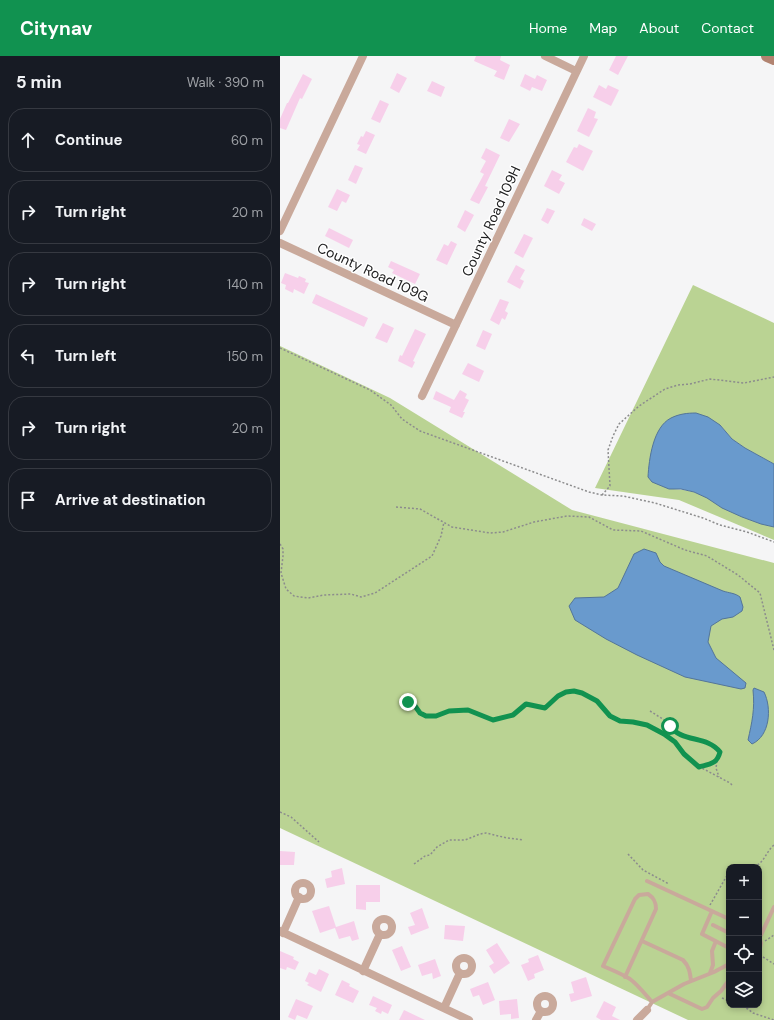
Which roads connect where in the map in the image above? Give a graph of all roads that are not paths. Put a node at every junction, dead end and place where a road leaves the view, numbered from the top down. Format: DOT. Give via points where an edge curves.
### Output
graph roads {
  1 [pos="363,56"];
  2 [pos="545,56"];
  3 [pos="584,56"];
  4 [pos="767,56"];
  5 [pos="774,59"];
  6 [pos="576,71"];
  7 [pos="280,231"];
  8 [pos="280,243"];
  9 [pos="456,325"];
  10 [pos="422,396"];
  11 [pos="647,881"];
  12 [pos="299,898"];
  13 [pos="774,907"];
  14 [pos="710,910"];
  15 [pos="726,918"];
  16 [pos="713,925"];
  17 [pos="281,932"];
  18 [pos="726,932"];
  19 [pos="380,934"];
  20 [pos="760,936"];
  21 [pos="642,941"];
  22 [pos="716,941"];
  23 [pos="726,946"];
  24 [pos="726,966"];
  25 [pos="363,971"];
  26 [pos="460,973"];
  27 [pos="710,974"];
  28 [pos="626,977"];
  29 [pos="692,981"];
  30 [pos="726,984"];
  31 [pos="668,993"];
  32 [pos="652,1002"];
  33 [pos="444,1008"];
  34 [pos="647,1010"];
  35 [pos="541,1011"];
  36 [pos="469,1020"];
  37 [pos="536,1020"];
  38 [pos="637,1020"];
  39 [pos="647,1020"];
  1 -- 7 [label="street"];
  2 -- 6 [label="street"];
  3 -- 6 [label="street, County Road 109H"];
  4 -- 5 [label="main road"];
  6 -- 9 [label="street, County Road 109H"];
  8 -- 9 [label="street, County Road 109G"];
  9 -- 10 [label="street, County Road 109H"];
  11 -- 14 [label="lane"];
  12 -- 17 [label="street"];
  13 -- 20 [label="lane"];
  14 -- 15 [label="lane"];
  14 -- 22 [label="lane" via="702,934"];
  16 -- 18 [label="lane"];
  17 -- 25 [label="street"];
  19 -- 25 [label="street"];
  21 -- 28 [label="lane"];
  21 -- 28 [label="lane" via="656,909 656,903 648,894 639,895 635,899 604,966"];
  21 -- 29 [label="lane" via="683,960 687,964"];
  22 -- 23 [label="lane"];
  22 -- 27 [label="lane" via="712,951 713,966"];
  24 -- 27 [label="lane"];
  25 -- 33 [label="street"];
  26 -- 33 [label="street"];
  27 -- 29 [label="lane"];
  28 -- 32 [label="lane"];
  29 -- 31 [label="lane"];
  30 -- 31 [label="lane" via="707,1007 702,1009"];
  31 -- 32 [label="lane"];
  32 -- 34 [label="lane"];
  33 -- 36 [label="street"];
  34 -- 38 [label="street"];
  34 -- 39 [label="street"];
  35 -- 37 [label="street"];
}
